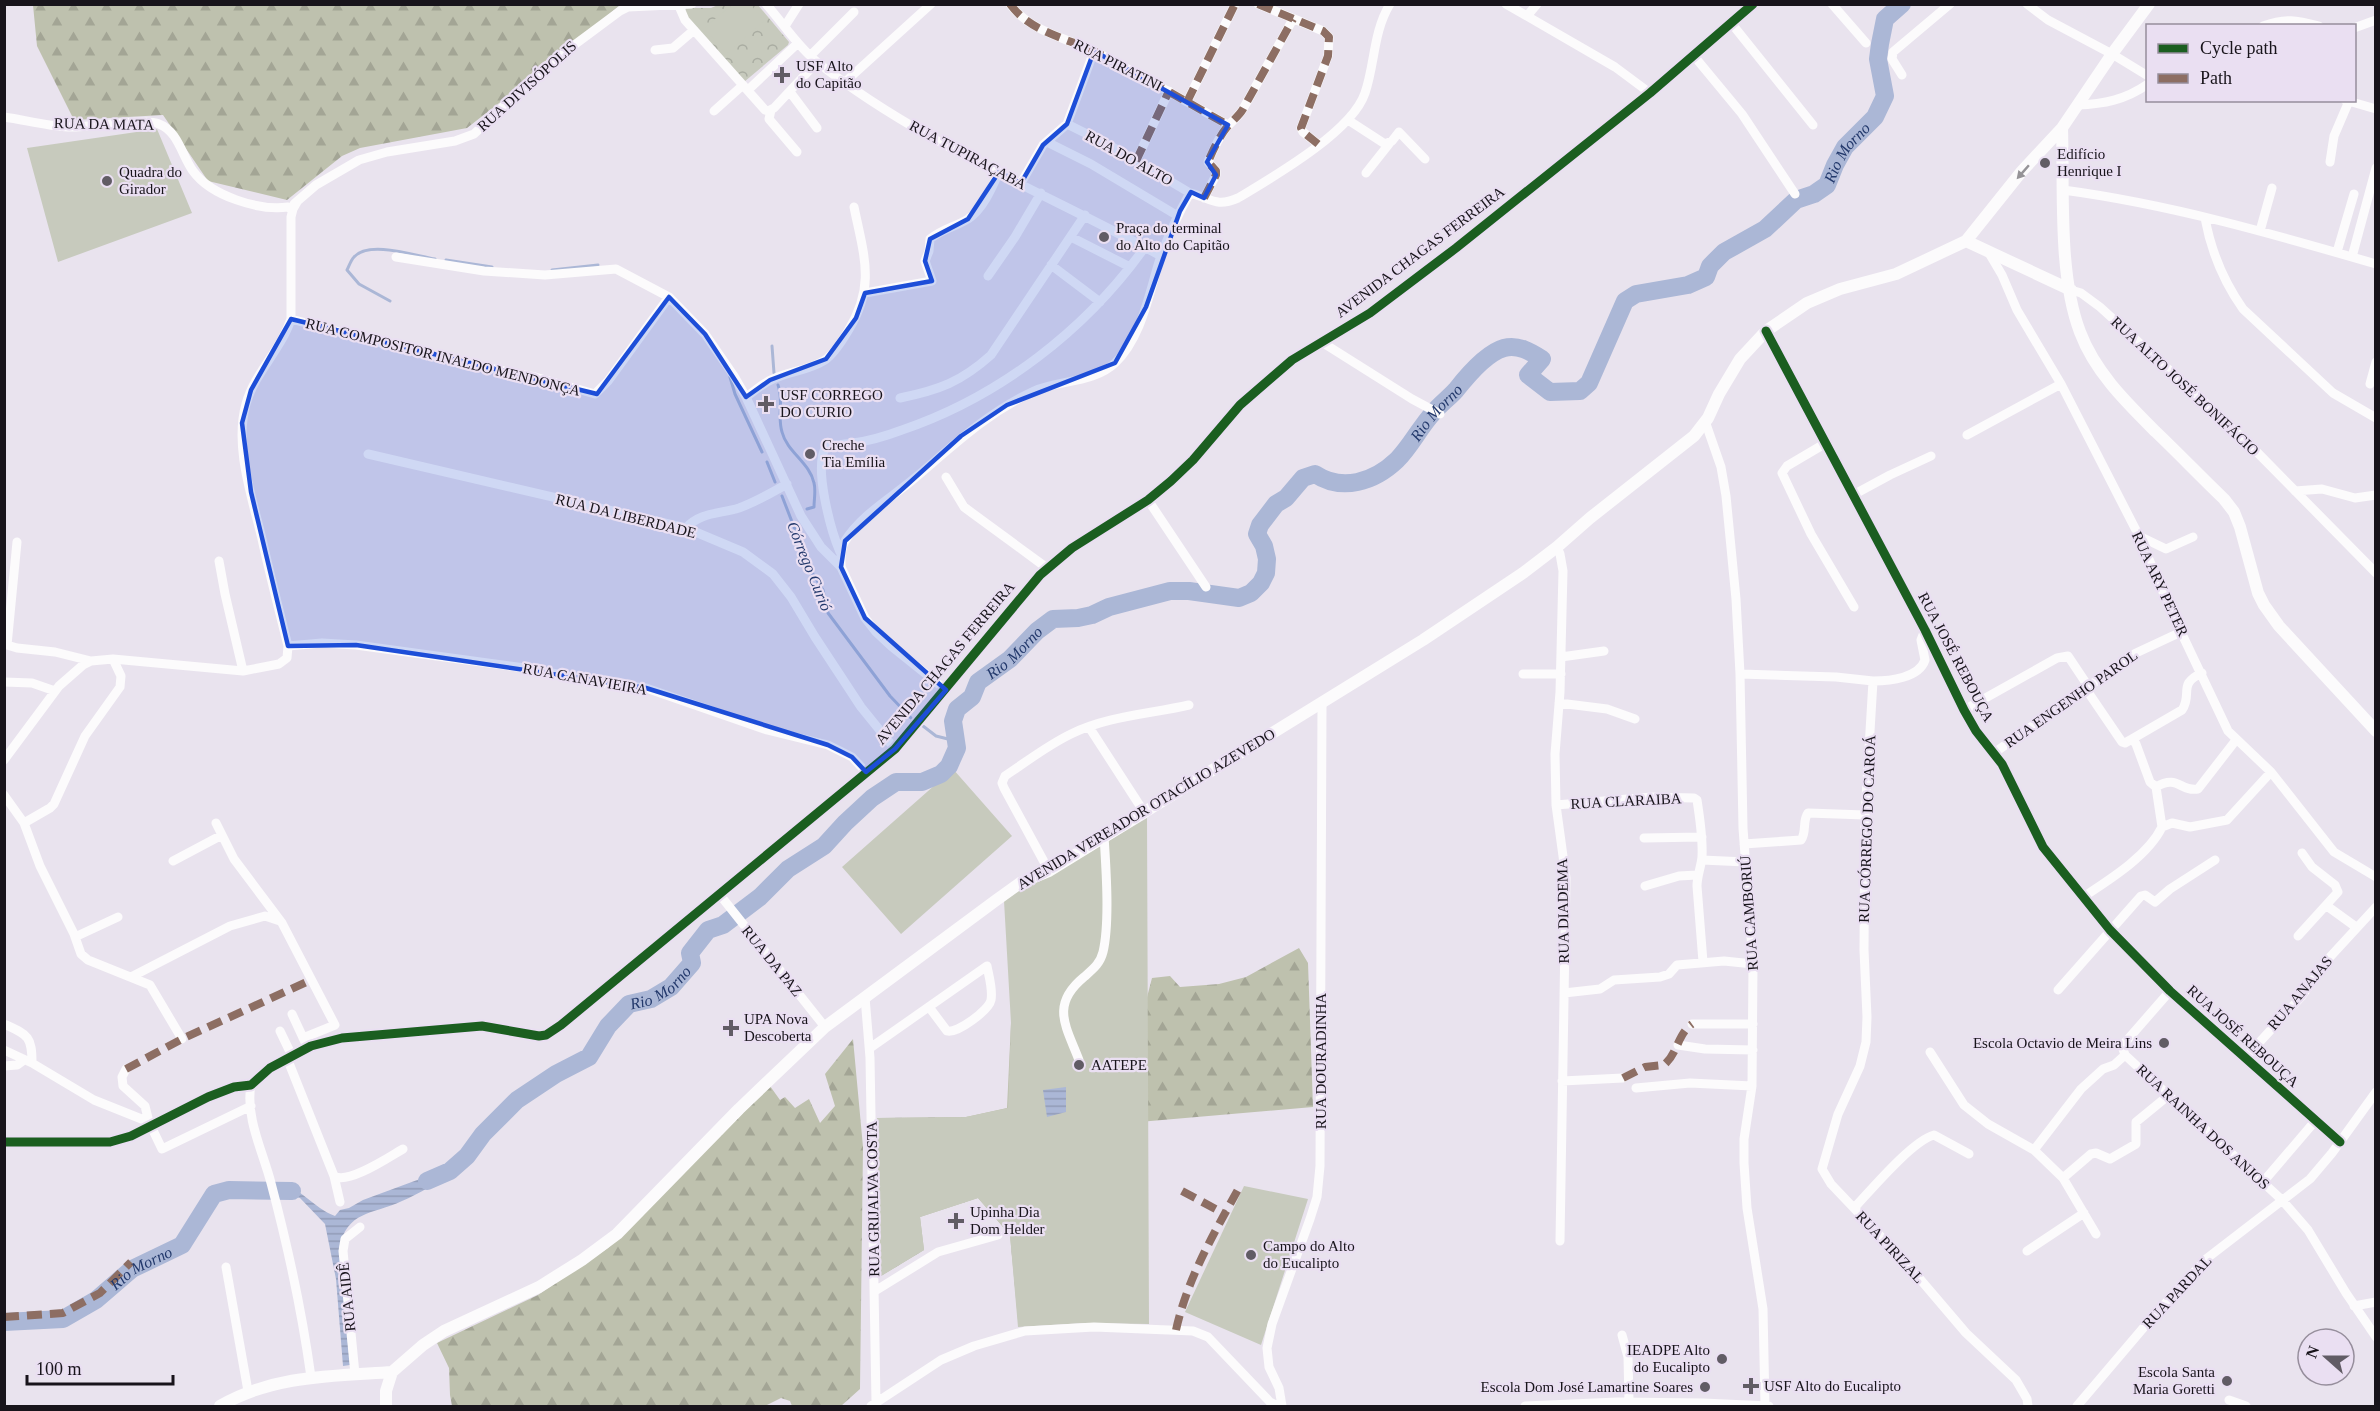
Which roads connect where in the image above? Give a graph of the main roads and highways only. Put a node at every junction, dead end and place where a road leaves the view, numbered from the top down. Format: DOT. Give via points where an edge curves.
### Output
graph roads {
  1 [pos="2149,4"];
  2 [pos="2062,128"];
  3 [pos="1966,241"];
  4 [pos="2071,290"];
  5 [pos="2376,731"];
  6 [pos="392,1372"];
  7 [pos="220,1407"];
  8 [pos="386,1407"];
  1 -- 2 [label="main road, AVENIDA VEREADOR OTACÍLIO AZEVEDO"];
  2 -- 3 [label="main road, AVENIDA VEREADOR OTACÍLIO AZEVEDO, one-way"];
  2 -- 4 [label="main road" via="2066,261"];
  3 -- 4 [label="main road, RUA ALTO JOSÉ BONIFÁCIO"];
  3 -- 6 [label="main road, AVENIDA VEREADOR OTACÍLIO AZEVEDO" via="1896,273 1807,303 1766,331 1740,359 1694,436 1523,573 1322,704 1049,871 1012,889 825,1027 617,1234 538,1287 444,1331"];
  4 -- 5 [label="main road" via="2080,331 2103,375 2234,512 2264,606"];
  6 -- 7 [label="main road" via="311,1377 248,1391"];
  6 -- 8 [label="main road"];
}
